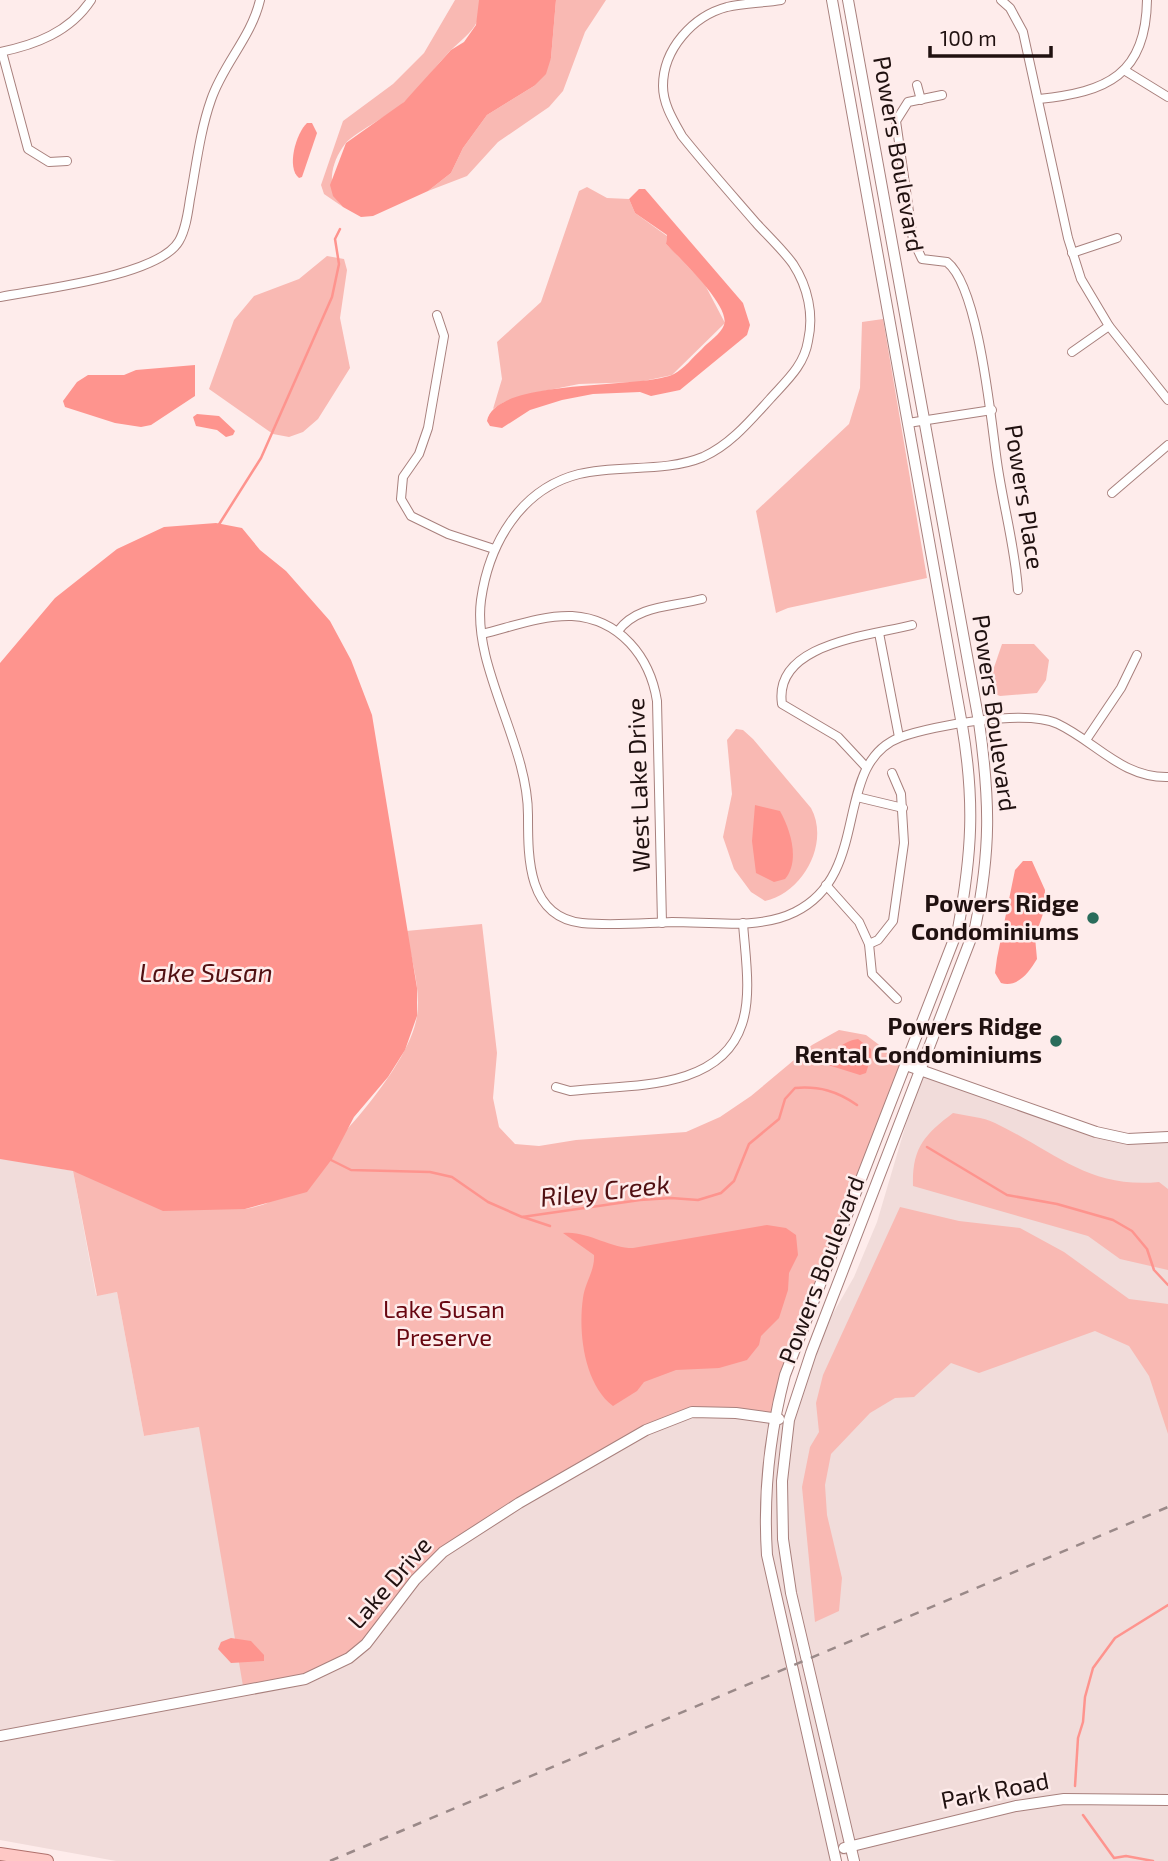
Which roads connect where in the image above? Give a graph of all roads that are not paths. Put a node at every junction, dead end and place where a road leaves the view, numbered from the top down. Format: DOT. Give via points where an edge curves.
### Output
graph roads {
  1 [pos="91,0"];
  2 [pos="260,0"];
  3 [pos="781,0"];
  4 [pos="832,0"];
  5 [pos="848,0"];
  6 [pos="1001,0"];
  7 [pos="1147,0"];
  8 [pos="1,52"];
  9 [pos="1124,71"];
  10 [pos="918,85"];
  11 [pos="942,95"];
  12 [pos="1168,97"];
  13 [pos="1039,99"];
  14 [pos="921,100"];
  15 [pos="68,161"];
  16 [pos="1117,239"];
  17 [pos="1072,253"];
  18 [pos="0,297"];
  19 [pos="437,315"];
  20 [pos="1110,326"];
  21 [pos="1072,352"];
  22 [pos="1168,400"];
  23 [pos="992,410"];
  24 [pos="924,420"];
  25 [pos="908,423"];
  26 [pos="1168,445"];
  27 [pos="1112,493"];
  28 [pos="494,549"];
  29 [pos="1018,590"];
  30 [pos="702,599"];
  31 [pos="912,625"];
  32 [pos="618,631"];
  33 [pos="879,633"];
  34 [pos="482,634"];
  35 [pos="1137,655"];
  36 [pos="979,722"];
  37 [pos="962,725"];
  38 [pos="899,737"];
  39 [pos="1086,740"];
  40 [pos="866,767"];
  41 [pos="892,773"];
  42 [pos="1168,777"];
  43 [pos="857,797"];
  44 [pos="903,808"];
  45 [pos="826,885"];
  46 [pos="662,923"];
  47 [pos="743,923"];
  48 [pos="869,944"];
  49 [pos="897,999"];
  50 [pos="906,1065"];
  51 [pos="922,1070"];
  52 [pos="556,1087"];
  53 [pos="1168,1137"];
  54 [pos="774,1418"];
  55 [pos="789,1420"];
  56 [pos="0,1736"];
  57 [pos="1168,1800"];
  58 [pos="850,1847"];
  59 [pos="0,1854"];
  60 [pos="835,1856"];
  61 [pos="47,1861"];
  62 [pos="854,1861"];
  1 -- 8 [label="street" via="62,30 42,41"];
  2 -- 18 [label="street" via="247,36 211,99 187,215 173,248 142,268"];
  3 -- 28 [label="street" via="726,8 699,19 682,35 663,85 668,111 684,139 794,266 811,319 802,364 722,447 688,462 568,478 523,507 502,531"];
  4 -- 25 [label="main road, Powers Boulevard"];
  5 -- 24 [label="main road, Powers Boulevard"];
  6 -- 13 [label="street" via="1023,32"];
  7 -- 9 [label="street" via="1147,25 1138,53"];
  8 -- 15 [label="street" via="28,149 49,162"];
  9 -- 12 [label="street"];
  9 -- 13 [label="street" via="1103,85"];
  10 -- 14 [label="street"];
  11 -- 14 [label="street, Powers Place"];
  13 -- 17 [label="street"];
  14 -- 23 [label="street, Powers Place" via="908,102 896,121 913,240 922,259 947,262 961,278"];
  16 -- 17 [label="street"];
  17 -- 20 [label="street"];
  19 -- 28 [label="street" via="444,336 428,428 419,454 403,477 401,499 411,516"];
  20 -- 21 [label="street"];
  20 -- 22 [label="street"];
  23 -- 24 [label="street, Powers Place"];
  23 -- 29 [label="street, Powers Place"];
  24 -- 25 [label="street, Powers Place"];
  24 -- 36 [label="main road, Powers Boulevard"];
  25 -- 37 [label="main road, Powers Boulevard"];
  26 -- 27 [label="street"];
  28 -- 34 [label="street" via="482,597"];
  30 -- 32 [label="street" via="636,613"];
  31 -- 33 [label="street"];
  32 -- 34 [label="street" via="573,616"];
  32 -- 46 [label="street, West Lake Drive" via="648,667 657,701"];
  33 -- 38 [label="street"];
  33 -- 40 [label="street" via="814,651 795,663 780,690 782,704 838,737"];
  34 -- 46 [label="street" via="521,765 532,879 541,900 576,923"];
  35 -- 39 [label="street"];
  36 -- 37 [label="street"];
  36 -- 39 [label="street" via="1009,715 1038,716"];
  36 -- 51 [label="main road, Powers Boulevard" via="988,782 985,878 975,928"];
  37 -- 38 [label="street"];
  37 -- 50 [label="main road, Powers Boulevard" via="971,782 968,871 958,929"];
  38 -- 40 [label="street" via="873,754"];
  39 -- 42 [label="street" via="1122,767 1140,775"];
  40 -- 43 [label="street"];
  41 -- 44 [label="street"];
  43 -- 44 [label="street"];
  43 -- 45 [label="street" via="846,850"];
  44 -- 48 [label="street" via="904,843 893,921"];
  45 -- 47 [label="street" via="798,911"];
  45 -- 48 [label="street" via="859,922"];
  46 -- 47 [label="street"];
  47 -- 52 [label="street" via="743,1022 720,1060 688,1076 570,1091"];
  48 -- 49 [label="street" via="872,974"];
  50 -- 51 [label="main road"];
  50 -- 54 [label="main road, Powers Boulevard" via="785,1375"];
  51 -- 53 [label="main road" via="1096,1132 1128,1139"];
  51 -- 55 [label="main road, Powers Boulevard"];
  54 -- 55 [label="main road, Lake Drive"];
  54 -- 56 [label="main road, Lake Drive" via="692,1412 612,1449 443,1552 415,1580 366,1644 306,1679"];
  54 -- 60 [label="main road, Powers Boulevard" via="764,1506 767,1555"];
  55 -- 58 [label="main road, Powers Boulevard" via="782,1481 783,1539 791,1593"];
  57 -- 58 [label="main road, Park Road" via="1064,1799 1016,1806"];
  58 -- 60 [label="main road, Park Road"];
  58 -- 62 [label="main road, Powers Boulevard"];
  59 -- 61 [label="main road"];
}
